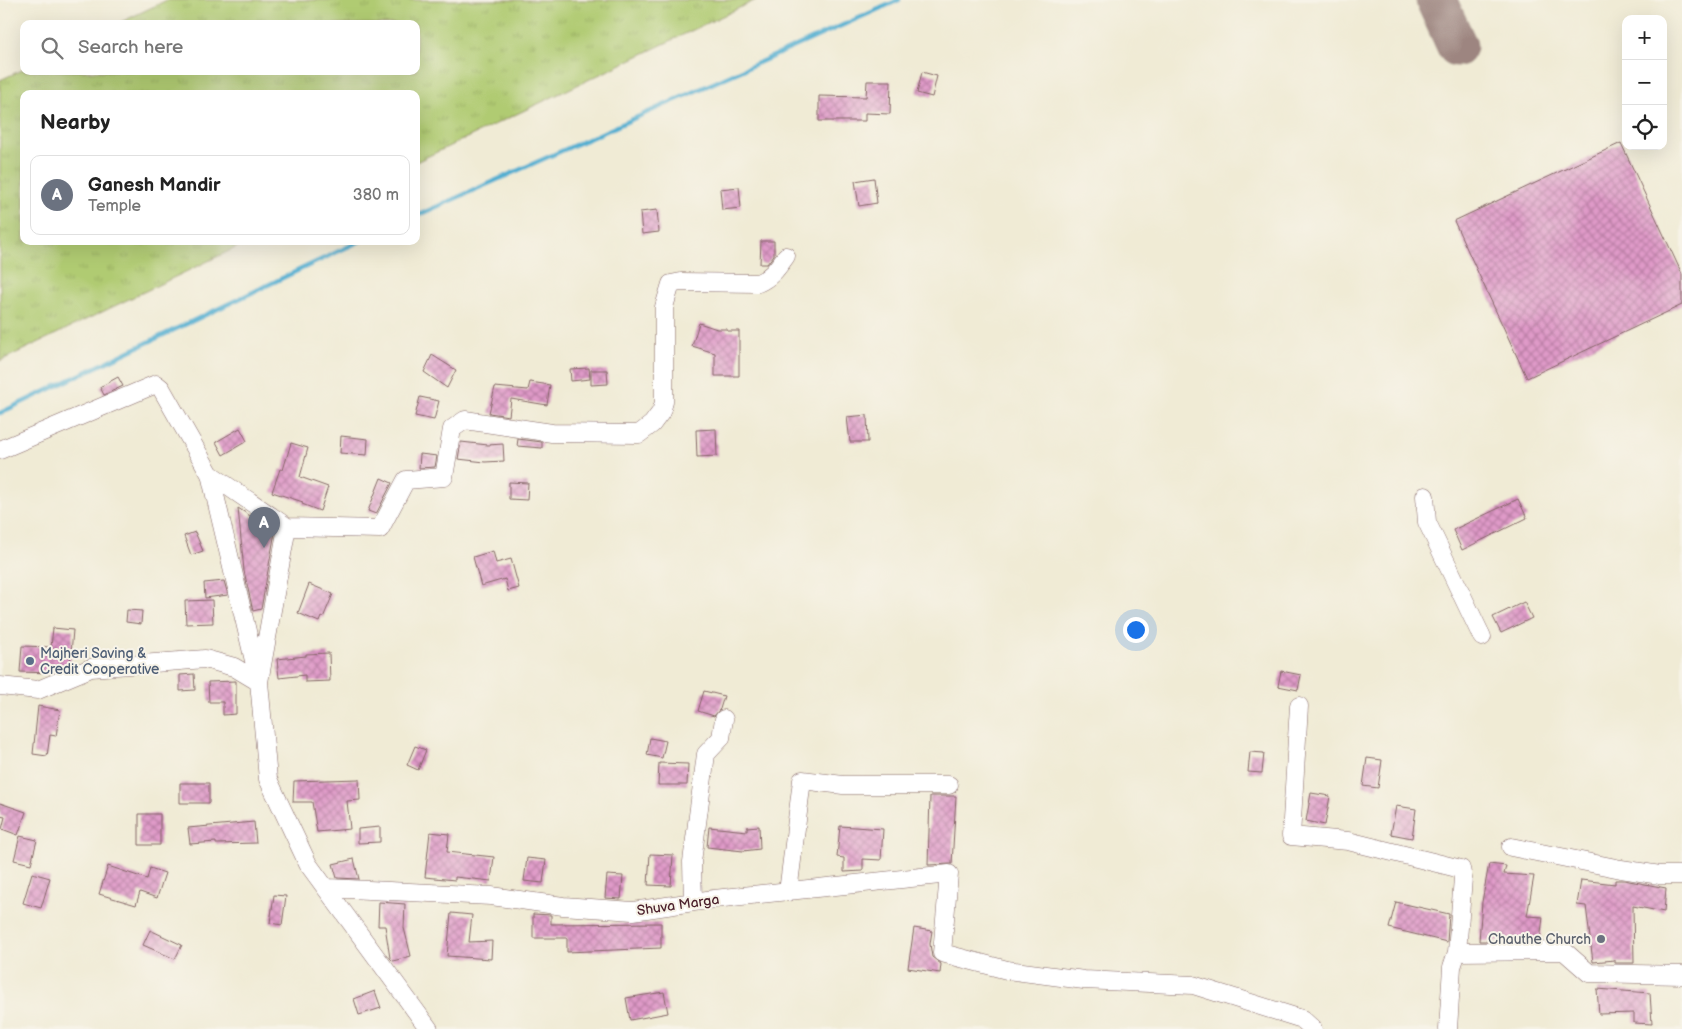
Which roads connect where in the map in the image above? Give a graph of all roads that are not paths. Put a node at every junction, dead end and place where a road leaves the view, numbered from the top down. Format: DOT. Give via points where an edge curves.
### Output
graph roads {
  1 [pos="786,256"];
  2 [pos="0,450"];
  3 [pos="210,474"];
  4 [pos="1425,496"];
  5 [pos="287,527"];
  6 [pos="1482,637"];
  7 [pos="259,682"];
  8 [pos="0,686"];
  9 [pos="1299,706"];
  10 [pos="724,719"];
  11 [pos="950,785"];
  12 [pos="1511,847"];
  13 [pos="1682,875"];
  14 [pos="328,888"];
  15 [pos="788,892"];
  16 [pos="693,902"];
  17 [pos="1457,952"];
  18 [pos="1682,975"];
  19 [pos="429,1029"];
  20 [pos="1313,1029"];
  21 [pos="1448,1029"];
  1 -- 5 [label="street" via="775,271 758,282 670,284 664,308 662,412 639,434 552,433 465,420 452,429 444,477 406,480 380,529"];
  2 -- 3 [label="street" via="156,384"];
  3 -- 5 [label="street"];
  3 -- 7 [label="street"];
  4 -- 6 [label="street" via="1427,522"];
  5 -- 7 [label="street"];
  7 -- 8 [label="street" via="234,667 205,659 91,668 38,690"];
  7 -- 14 [label="street" via="268,779 308,864"];
  9 -- 17 [label="street" via="1291,836 1348,840 1461,869"];
  10 -- 16 [label="street" via="721,738 706,754 692,862"];
  11 -- 15 [label="street" via="843,785 802,780"];
  12 -- 13 [label="street" via="1621,869"];
  14 -- 16 [label="street, Shuva Marga" via="490,896 633,911"];
  14 -- 19 [label="street" via="366,946"];
  15 -- 16 [label="street, Shuva Marga"];
  15 -- 20 [label="street, Shuva Marga" via="949,874 942,953 1007,970 1084,980 1193,985 1302,1019"];
  17 -- 18 [label="street" via="1564,951 1588,974"];
  17 -- 21 [label="street" via="1452,967"];
}
